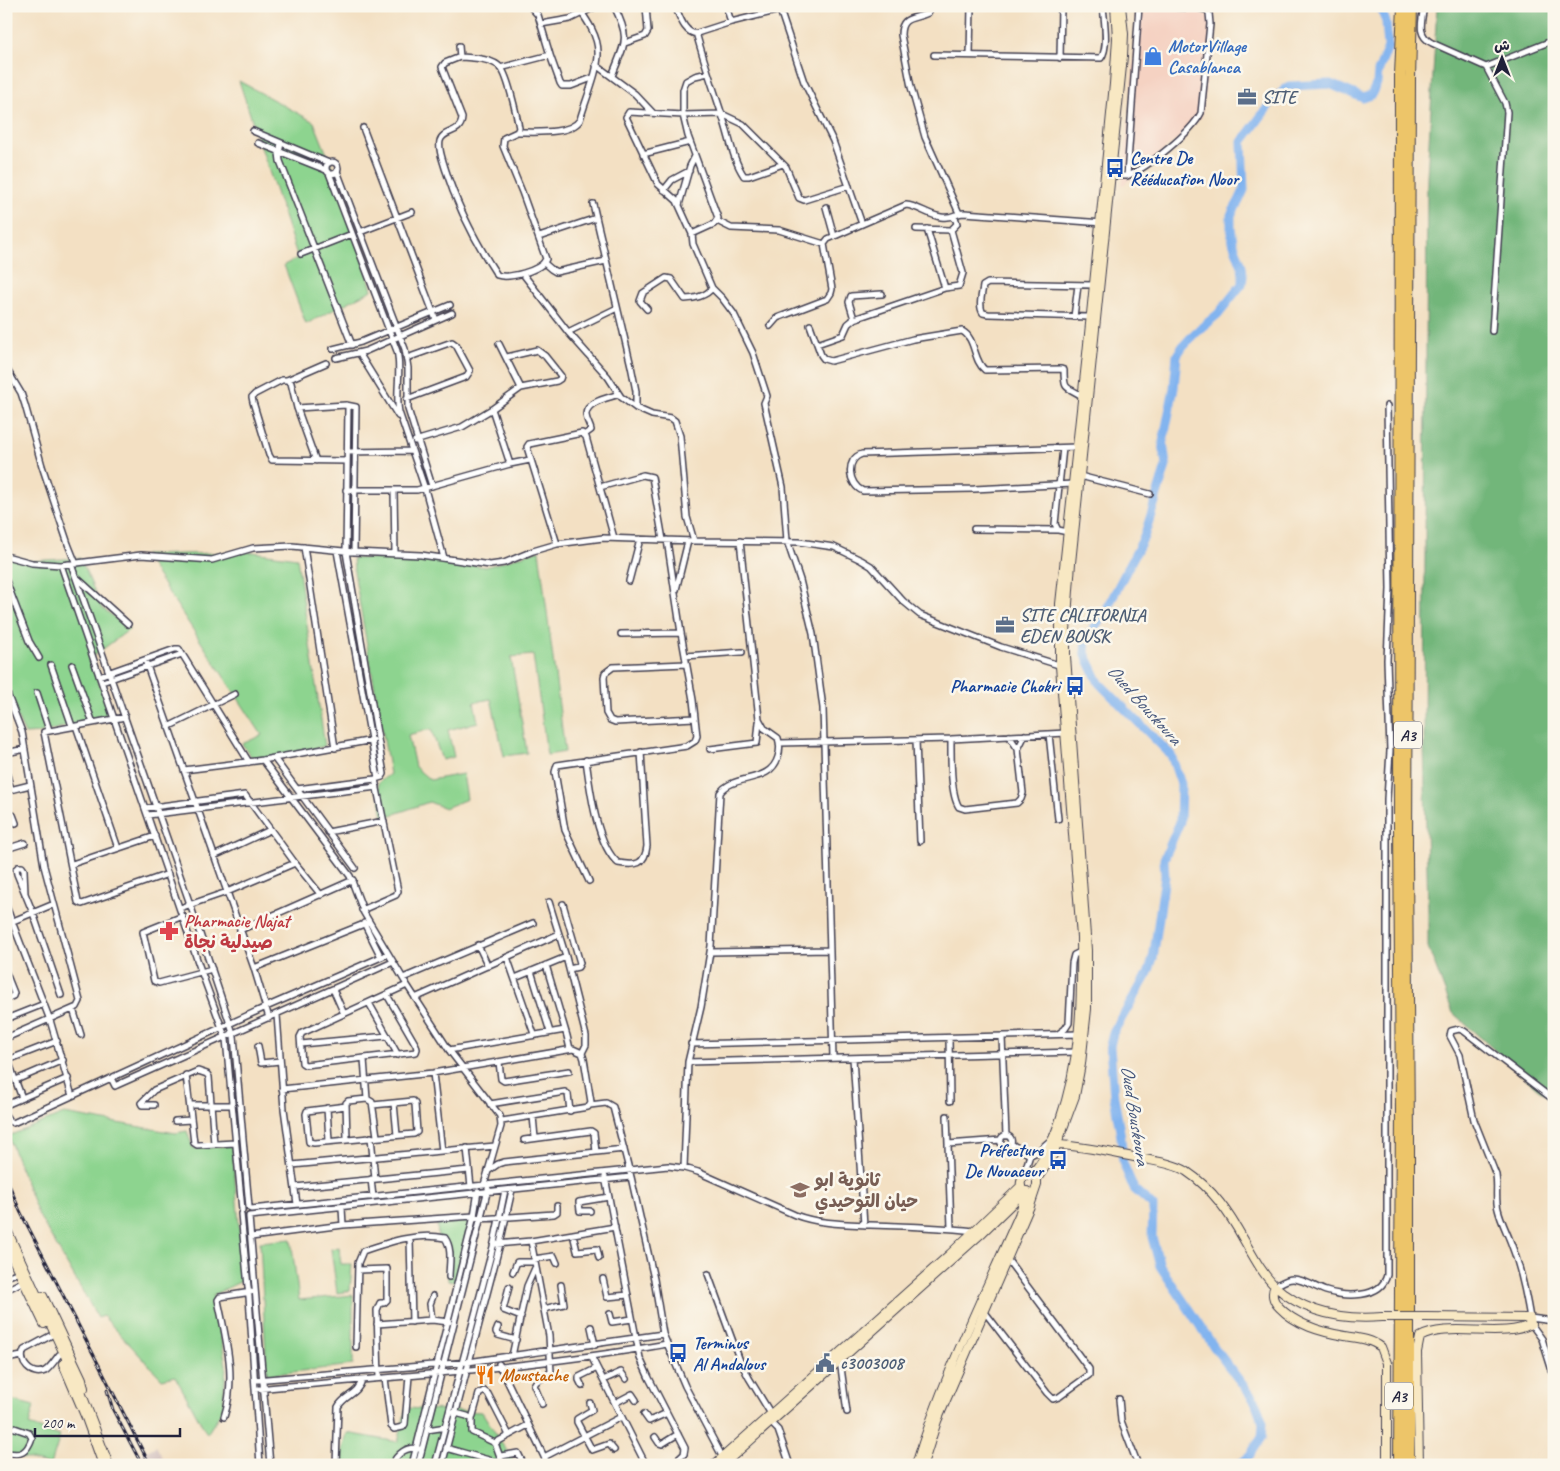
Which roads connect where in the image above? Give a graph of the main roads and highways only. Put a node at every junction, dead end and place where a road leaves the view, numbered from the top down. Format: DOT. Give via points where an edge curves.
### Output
graph roads {
  1 [pos="1403,6"];
  2 [pos="1412,6"];
  3 [pos="1118,8"];
  4 [pos="1103,223"];
  5 [pos="1092,322"];
  6 [pos="1064,666"];
  7 [pos="1084,951"];
  8 [pos="1056,1141"];
  9 [pos="1030,1177"];
  10 [pos="1027,1189"];
  11 [pos="1005,1211"];
  12 [pos="1019,1215"];
  13 [pos="7,1232"];
  14 [pos="6,1245"];
  15 [pos="10,1261"];
  16 [pos="22,1271"];
  17 [pos="1275,1286"];
  18 [pos="981,1309"];
  19 [pos="771,1418"];
  20 [pos="724,1462"];
  21 [pos="103,1465"];
  22 [pos="109,1465"];
  23 [pos="714,1465"];
  24 [pos="916,1465"];
  25 [pos="923,1465"];
  26 [pos="1387,1465"];
  27 [pos="1399,1465"];
  28 [pos="1409,1465"];
  29 [pos="1419,1465"];
  1 -- 27 [label="highway, A3" via="1400,75"];
  2 -- 28 [label="highway, A3" via="1407,568"];
  3 -- 4 [label="main road" via="1124,34 1123,56"];
  4 -- 5 [label="main road"];
  4 -- 5 [label="main road"];
  5 -- 6 [label="main road"];
  5 -- 6 [label="main road" via="1060,604"];
  6 -- 7 [label="main road"];
  7 -- 8 [label="main road" via="1077,1052"];
  7 -- 8 [label="main road" via="1087,1010 1081,1064 1075,1096"];
  8 -- 9 [label="main road" via="1049,1163"];
  8 -- 17 [label="main road" via="1178,1168 1196,1178 1226,1209"];
  9 -- 10 [label="main road" via="1037,1185"];
  9 -- 10 [label="main road" via="1020,1181"];
  10 -- 11 [label="main road"];
  10 -- 12 [label="main road"];
  10 -- 18 [label="main road" via="1030,1206"];
  10 -- 19 [label="main road" via="974,1231"];
  11 -- 12 [label="main road" via="1013,1210"];
  11 -- 19 [label="main road"];
  12 -- 18 [label="main road"];
  13 -- 16 [label="main road"];
  14 -- 15 [label="main road"];
  15 -- 16 [label="main road"];
  16 -- 21 [label="main road"];
  16 -- 22 [label="main road" via="38,1285 82,1379 86,1402"];
  17 -- 26 [label="main road" via="1273,1296 1277,1305 1301,1324 1366,1339 1381,1347 1387,1363"];
  17 -- 29 [label="main road, bridge" via="1308,1308 1341,1317 1531,1321 1526,1327 1506,1330 1434,1332 1420,1337"];
  18 -- 24 [label="main road" via="944,1387"];
  18 -- 25 [label="main road"];
  19 -- 20 [label="main road"];
  20 -- 23 [label="main road"];
}
